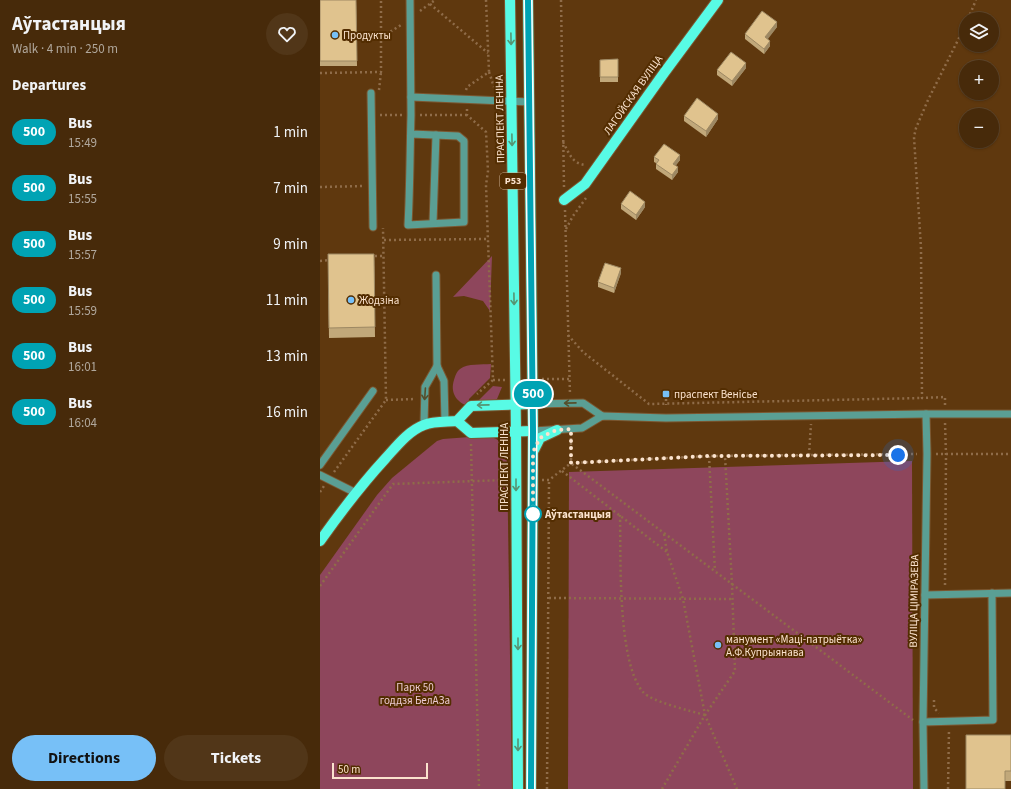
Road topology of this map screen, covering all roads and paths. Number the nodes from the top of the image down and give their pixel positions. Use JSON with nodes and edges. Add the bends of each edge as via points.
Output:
{"nodes":[{"id":1,"x":381,"y":0,"type":"edge"},
{"id":2,"x":410,"y":0,"type":"edge"},
{"id":3,"x":486,"y":0,"type":"edge"},
{"id":4,"x":510,"y":0,"type":"edge"},
{"id":5,"x":528,"y":0,"type":"edge"},
{"id":6,"x":561,"y":0,"type":"edge"},
{"id":7,"x":718,"y":0,"type":"edge"},
{"id":8,"x":976,"y":0,"type":"edge"},
{"id":9,"x":430,"y":4,"type":"dead end"},
{"id":10,"x":971,"y":12,"type":"edge"},
{"id":11,"x":959,"y":38,"type":"edge"},
{"id":12,"x":488,"y":53,"type":"junction"},
{"id":13,"x":488,"y":72,"type":"junction"},
{"id":14,"x":320,"y":74,"type":"edge"},
{"id":15,"x":494,"y":87,"type":"dead end"},
{"id":16,"x":370,"y":93,"type":"dead end"},
{"id":17,"x":411,"y":97,"type":"junction"},
{"id":18,"x":466,"y":99,"type":"junction"},
{"id":19,"x":512,"y":101,"type":"junction"},
{"id":20,"x":529,"y":102,"type":"junction"},
{"id":21,"x":468,"y":114,"type":"junction"},
{"id":22,"x":380,"y":115,"type":"dead end"},
{"id":23,"x":411,"y":115,"type":"junction"},
{"id":24,"x":410,"y":134,"type":"junction"},
{"id":25,"x":436,"y":135,"type":"junction"},
{"id":26,"x":562,"y":142,"type":"junction"},
{"id":27,"x":606,"y":154,"type":"junction"},
{"id":28,"x":372,"y":186,"type":"junction"},
{"id":29,"x":320,"y":187,"type":"edge"},
{"id":30,"x":564,"y":200,"type":"junction"},
{"id":31,"x":433,"y":223,"type":"junction"},
{"id":32,"x":373,"y":227,"type":"dead end"},
{"id":33,"x":489,"y":239,"type":"junction"},
{"id":34,"x":369,"y":256,"type":"edge"},
{"id":35,"x":384,"y":256,"type":"junction"},
{"id":36,"x":334,"y":260,"type":"edge"},
{"id":37,"x":320,"y":262,"type":"edge"},
{"id":38,"x":436,"y":275,"type":"dead end"},
{"id":39,"x":568,"y":334,"type":"junction"},
{"id":40,"x":437,"y":366,"type":"junction"},
{"id":41,"x":374,"y":391,"type":"dead end"},
{"id":42,"x":477,"y":394,"type":"dead end"},
{"id":43,"x":666,"y":394,"type":"dead end"},
{"id":44,"x":922,"y":398,"type":"junction"},
{"id":45,"x":570,"y":403,"type":"junction"},
{"id":46,"x":516,"y":404,"type":"junction"},
{"id":47,"x":533,"y":404,"type":"junction"},
{"id":48,"x":666,"y":404,"type":"junction"},
{"id":49,"x":926,"y":414,"type":"junction"},
{"id":50,"x":945,"y":414,"type":"junction"},
{"id":51,"x":1011,"y":414,"type":"edge"},
{"id":52,"x":602,"y":416,"type":"junction"},
{"id":53,"x":812,"y":416,"type":"junction"},
{"id":54,"x":666,"y":418,"type":"junction"},
{"id":55,"x":457,"y":421,"type":"junction"},
{"id":56,"x":445,"y":422,"type":"junction"},
{"id":57,"x":424,"y":424,"type":"junction"},
{"id":58,"x":571,"y":429,"type":"junction"},
{"id":59,"x":557,"y":430,"type":"junction"},
{"id":60,"x":533,"y":431,"type":"junction"},
{"id":61,"x":516,"y":432,"type":"junction"},
{"id":62,"x":471,"y":433,"type":"junction"},
{"id":63,"x":533,"y":452,"type":"junction"},
{"id":64,"x":927,"y":454,"type":"junction"},
{"id":65,"x":1011,"y":454,"type":"edge"},
{"id":66,"x":809,"y":455,"type":"junction"},
{"id":67,"x":946,"y":455,"type":"junction"},
{"id":68,"x":709,"y":456,"type":"junction"},
{"id":69,"x":724,"y":456,"type":"junction"},
{"id":70,"x":571,"y":463,"type":"junction"},
{"id":71,"x":320,"y":465,"type":"edge"},
{"id":72,"x":562,"y":471,"type":"junction"},
{"id":73,"x":320,"y":475,"type":"edge"},
{"id":74,"x":328,"y":479,"type":"junction"},
{"id":75,"x":472,"y":482,"type":"junction"},
{"id":76,"x":320,"y":491,"type":"edge"},
{"id":77,"x":356,"y":493,"type":"junction"},
{"id":78,"x":620,"y":516,"type":"junction"},
{"id":79,"x":664,"y":534,"type":"junction"},
{"id":80,"x":320,"y":541,"type":"edge"},
{"id":81,"x":667,"y":552,"type":"junction"},
{"id":82,"x":714,"y":571,"type":"junction"},
{"id":83,"x":732,"y":584,"type":"junction"},
{"id":84,"x":320,"y":586,"type":"edge"},
{"id":85,"x":992,"y":593,"type":"junction"},
{"id":86,"x":1011,"y":593,"type":"edge"},
{"id":87,"x":945,"y":594,"type":"junction"},
{"id":88,"x":925,"y":595,"type":"junction"},
{"id":89,"x":549,"y":598,"type":"junction"},
{"id":90,"x":623,"y":599,"type":"junction"},
{"id":91,"x":683,"y":599,"type":"junction"},
{"id":92,"x":732,"y":599,"type":"junction"},
{"id":93,"x":934,"y":700,"type":"dead end"},
{"id":94,"x":705,"y":715,"type":"junction"},
{"id":95,"x":948,"y":722,"type":"junction"},
{"id":96,"x":924,"y":725,"type":"junction"},
{"id":97,"x":942,"y":728,"type":"dead end"},
{"id":98,"x":479,"y":789,"type":"edge"},
{"id":99,"x":518,"y":789,"type":"edge"},
{"id":100,"x":531,"y":789,"type":"edge"},
{"id":101,"x":547,"y":789,"type":"edge"},
{"id":102,"x":662,"y":789,"type":"edge"},
{"id":103,"x":737,"y":789,"type":"edge"},
{"id":104,"x":924,"y":789,"type":"edge"},
{"id":105,"x":948,"y":789,"type":"edge"}],
"edges":[{"from":1,"to":14,"type":"path","via":[[381,72]]},
{"from":2,"to":17,"type":"street"},
{"from":3,"to":12,"type":"path"},
{"from":4,"to":19,"type":"main road","name":"ПРАСПЕКТ ЛЕНІНА","number":"Р53","one_way":true},
{"from":5,"to":20,"type":"main road","number":"Р53"},
{"from":6,"to":26,"type":"path"},
{"from":7,"to":27,"type":"main road","name":"ЛАГОЙСКАЯ ВУЛІЦА"},
{"from":8,"to":10,"type":"path"},
{"from":9,"to":12,"type":"path"},
{"from":11,"to":44,"type":"path","via":[[928,100],[914,137],[921,248]]},
{"from":12,"to":13,"type":"path"},
{"from":13,"to":15,"type":"path"},
{"from":13,"to":18,"type":"path","via":[[467,87]]},
{"from":16,"to":28,"type":"street"},
{"from":17,"to":18,"type":"street"},
{"from":17,"to":23,"type":"street"},
{"from":18,"to":19,"type":"street"},
{"from":18,"to":21,"type":"path"},
{"from":19,"to":20,"type":"street"},
{"from":19,"to":46,"type":"main road","name":"ПРАСПЕКТ ЛЕНІНА","number":"Р53","one_way":true},
{"from":20,"to":47,"type":"main road","number":"Р53"},
{"from":21,"to":23,"type":"path"},
{"from":21,"to":33,"type":"path","via":[[486,132]]},
{"from":22,"to":23,"type":"path"},
{"from":23,"to":24,"type":"street"},
{"from":24,"to":25,"type":"street"},
{"from":24,"to":31,"type":"street","via":[[408,225]]},
{"from":25,"to":31,"type":"street"},
{"from":25,"to":31,"type":"street","via":[[458,136],[464,141],[464,222]]},
{"from":26,"to":27,"type":"path","via":[[579,165],[591,164]]},
{"from":26,"to":30,"type":"path"},
{"from":27,"to":30,"type":"main road","name":"ЛАГОЙСКАЯ ВУЛІЦА","via":[[585,184]]},
{"from":28,"to":29,"type":"path"},
{"from":28,"to":32,"type":"street"},
{"from":30,"to":39,"type":"path"},
{"from":33,"to":35,"type":"path","via":[[384,240]]},
{"from":33,"to":42,"type":"path","via":[[493,380]]},
{"from":34,"to":35,"type":"path"},
{"from":35,"to":74,"type":"path","via":[[386,400]]},
{"from":36,"to":37,"type":"path"},
{"from":38,"to":40,"type":"street"},
{"from":39,"to":45,"type":"path"},
{"from":39,"to":48,"type":"path","via":[[584,352],[649,404]]},
{"from":40,"to":56,"type":"street","via":[[444,381]]},
{"from":40,"to":57,"type":"street","one_way":true,"via":[[425,388]]},
{"from":41,"to":71,"type":"street"},
{"from":43,"to":48,"type":"path"},
{"from":44,"to":48,"type":"path"},
{"from":44,"to":50,"type":"path","via":[[944,397]]},
{"from":45,"to":47,"type":"street","one_way":true},
{"from":45,"to":52,"type":"street","via":[[583,403]]},
{"from":46,"to":47,"type":"main road"},
{"from":46,"to":55,"type":"main road","one_way":true,"via":[[471,406]]},
{"from":46,"to":61,"type":"main road","name":"ПРАСПЕКТ ЛЕНІНА","number":"Р53"},
{"from":47,"to":60,"type":"main road","number":"Р53"},
{"from":48,"to":54,"type":"path"},
{"from":49,"to":50,"type":"street"},
{"from":49,"to":53,"type":"street"},
{"from":49,"to":64,"type":"street","name":"ВУЛІЦА ЦІМІРАЗЕВА"},
{"from":50,"to":51,"type":"street"},
{"from":50,"to":67,"type":"path"},
{"from":52,"to":54,"type":"street"},
{"from":52,"to":58,"type":"street","via":[[582,428]]},
{"from":53,"to":54,"type":"street"},
{"from":53,"to":66,"type":"path"},
{"from":55,"to":56,"type":"main road"},
{"from":55,"to":62,"type":"main road"},
{"from":56,"to":57,"type":"main road"},
{"from":57,"to":77,"type":"main road","via":[[399,443]]},
{"from":58,"to":59,"type":"street"},
{"from":58,"to":70,"type":"path"},
{"from":59,"to":60,"type":"street"},
{"from":59,"to":63,"type":"main road","via":[[540,438]]},
{"from":60,"to":61,"type":"main road"},
{"from":60,"to":63,"type":"main road","number":"Р53"},
{"from":61,"to":62,"type":"main road"},
{"from":61,"to":99,"type":"main road","name":"ПРАСПЕКТ ЛЕНІНА","number":"Р53","one_way":true},
{"from":62,"to":75,"type":"path"},
{"from":63,"to":100,"type":"main road","number":"Р53"},
{"from":64,"to":66,"type":"path"},
{"from":64,"to":67,"type":"path"},
{"from":64,"to":88,"type":"street","name":"ВУЛІЦА ЦІМІРАЗЕВА"},
{"from":65,"to":67,"type":"path"},
{"from":66,"to":69,"type":"path"},
{"from":67,"to":87,"type":"path"},
{"from":68,"to":69,"type":"path"},
{"from":68,"to":70,"type":"path"},
{"from":68,"to":82,"type":"path"},
{"from":69,"to":83,"type":"path"},
{"from":70,"to":72,"type":"path"},
{"from":70,"to":79,"type":"path"},
{"from":72,"to":78,"type":"path"},
{"from":72,"to":89,"type":"path","via":[[549,480]]},
{"from":73,"to":74,"type":"street"},
{"from":74,"to":76,"type":"path"},
{"from":74,"to":77,"type":"street"},
{"from":75,"to":84,"type":"path","via":[[393,484]]},
{"from":75,"to":98,"type":"path"},
{"from":77,"to":80,"type":"main road"},
{"from":78,"to":81,"type":"path"},
{"from":78,"to":90,"type":"path"},
{"from":79,"to":81,"type":"path"},
{"from":79,"to":82,"type":"path"},
{"from":81,"to":91,"type":"path"},
{"from":82,"to":83,"type":"path"},
{"from":83,"to":92,"type":"path"},
{"from":83,"to":96,"type":"path"},
{"from":85,"to":86,"type":"street"},
{"from":85,"to":87,"type":"street"},
{"from":85,"to":95,"type":"street","via":[[993,720]]},
{"from":87,"to":88,"type":"street"},
{"from":88,"to":96,"type":"street","name":"ВУЛІЦА ЦІМІРАЗЕВА"},
{"from":89,"to":90,"type":"path"},
{"from":89,"to":101,"type":"path"},
{"from":90,"to":91,"type":"path"},
{"from":90,"to":94,"type":"path","via":[[629,662],[644,693],[657,700]]},
{"from":91,"to":92,"type":"path"},
{"from":91,"to":94,"type":"path"},
{"from":92,"to":94,"type":"path","via":[[735,671]]},
{"from":93,"to":95,"type":"path","via":[[934,708]]},
{"from":94,"to":102,"type":"path"},
{"from":94,"to":103,"type":"path"},
{"from":95,"to":96,"type":"street"},
{"from":96,"to":104,"type":"street","name":"ВУЛІЦА ЦІМІРАЗЕВА"},
{"from":97,"to":105,"type":"path","via":[[949,728]]}]}
